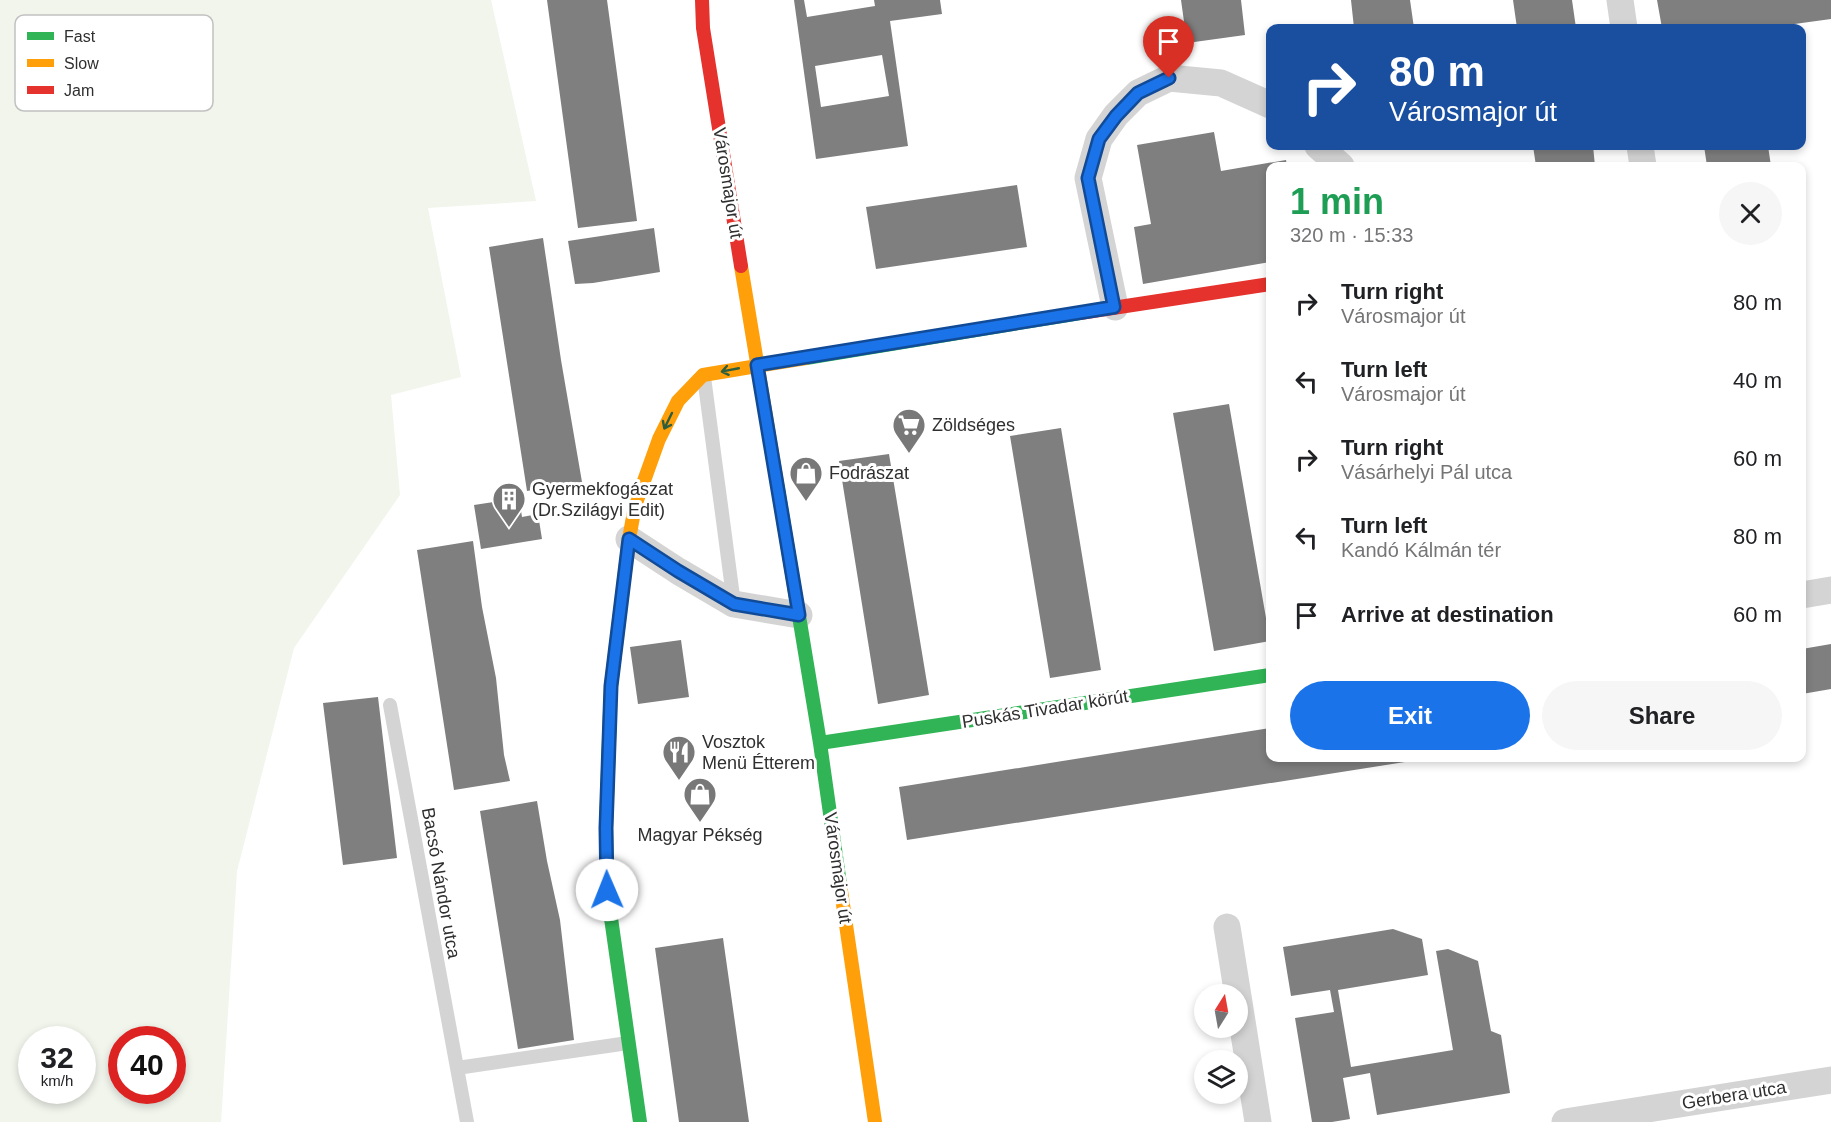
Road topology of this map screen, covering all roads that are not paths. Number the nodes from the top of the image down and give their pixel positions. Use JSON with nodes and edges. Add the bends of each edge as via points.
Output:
{"nodes":[{"id":1,"x":702,"y":0,"type":"edge"},
{"id":2,"x":1620,"y":0,"type":"edge"},
{"id":3,"x":1623,"y":24,"type":"edge"},
{"id":4,"x":1266,"y":103,"type":"edge"},
{"id":5,"x":1323,"y":150,"type":"edge"},
{"id":6,"x":1336,"y":162,"type":"edge"},
{"id":7,"x":1266,"y":285,"type":"edge"},
{"id":8,"x":1114,"y":307,"type":"junction"},
{"id":9,"x":757,"y":365,"type":"junction"},
{"id":10,"x":703,"y":375,"type":"junction"},
{"id":11,"x":629,"y":539,"type":"junction"},
{"id":12,"x":1831,"y":590,"type":"edge"},
{"id":13,"x":1806,"y":594,"type":"edge"},
{"id":14,"x":734,"y":604,"type":"junction"},
{"id":15,"x":799,"y":615,"type":"junction"},
{"id":16,"x":1266,"y":676,"type":"edge"},
{"id":17,"x":390,"y":705,"type":"dead end"},
{"id":18,"x":820,"y":742,"type":"junction"},
{"id":19,"x":1227,"y":927,"type":"dead end"},
{"id":20,"x":628,"y":1043,"type":"junction"},
{"id":21,"x":457,"y":1068,"type":"junction"},
{"id":22,"x":1831,"y":1080,"type":"edge"},
{"id":23,"x":1654,"y":1115,"type":"edge"},
{"id":24,"x":467,"y":1122,"type":"edge"},
{"id":25,"x":640,"y":1122,"type":"edge"},
{"id":26,"x":875,"y":1122,"type":"edge"},
{"id":27,"x":1258,"y":1122,"type":"edge"},
{"id":28,"x":1565,"y":1122,"type":"edge"}],
"edges":[{"from":1,"to":9,"type":"street","name":"Városmajor út","via":[[703,28]]},
{"from":2,"to":3,"type":"street"},
{"from":4,"to":8,"type":"street","via":[[1221,83],[1169,78],[1138,93],[1116,116],[1099,139],[1088,178]]},
{"from":5,"to":6,"type":"street"},
{"from":7,"to":8,"type":"street"},
{"from":8,"to":9,"type":"street"},
{"from":9,"to":10,"type":"street","one_way":true},
{"from":9,"to":15,"type":"street","name":"Városmajor út"},
{"from":10,"to":11,"type":"street","one_way":true,"via":[[678,401],[659,439],[635,506]]},
{"from":10,"to":14,"type":"lane"},
{"from":11,"to":14,"type":"street"},
{"from":11,"to":20,"type":"street","via":[[611,686],[606,828],[607,890]]},
{"from":12,"to":13,"type":"street"},
{"from":14,"to":15,"type":"street"},
{"from":15,"to":18,"type":"street","name":"Városmajor út"},
{"from":16,"to":18,"type":"street","name":"Puskás Tivadar körút"},
{"from":17,"to":21,"type":"lane","name":"Bacsó Nándor utca"},
{"from":18,"to":26,"type":"street","name":"Városmajor út"},
{"from":19,"to":27,"type":"street"},
{"from":20,"to":21,"type":"lane"},
{"from":20,"to":25,"type":"street"},
{"from":21,"to":24,"type":"lane","name":"Bacsó Nándor utca"},
{"from":22,"to":23,"type":"street","name":"Gerbera utca"},
{"from":23,"to":28,"type":"street","name":"Gerbera utca"}]}
